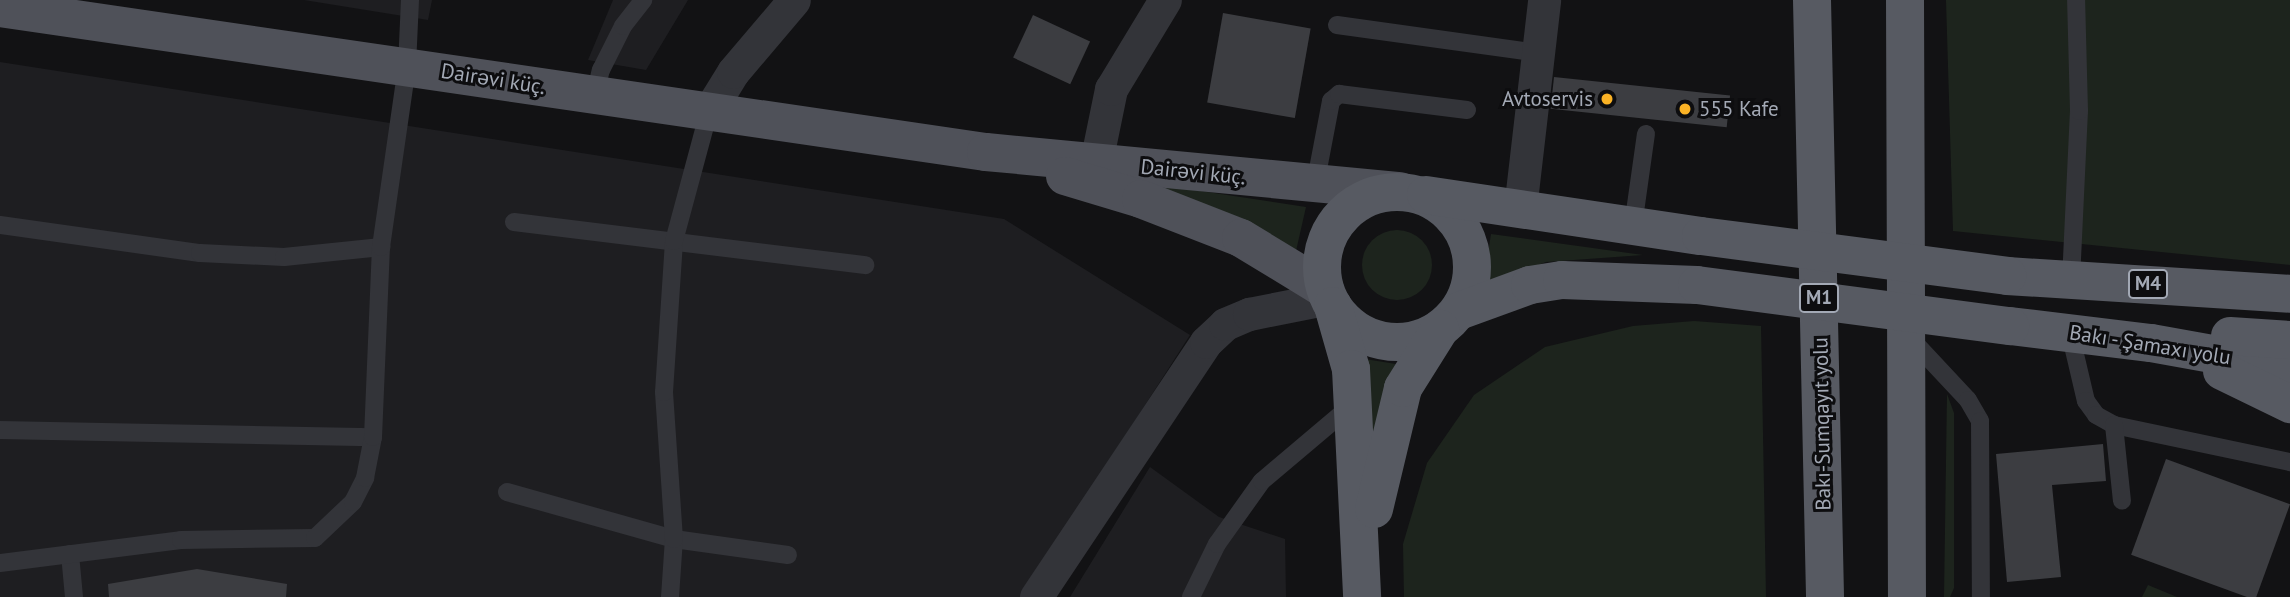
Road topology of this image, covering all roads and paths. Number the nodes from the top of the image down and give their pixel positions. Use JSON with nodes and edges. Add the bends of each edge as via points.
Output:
{"nodes":[{"id":1,"x":410,"y":0,"type":"edge"},
{"id":2,"x":643,"y":0,"type":"edge"},
{"id":3,"x":794,"y":0,"type":"edge"},
{"id":4,"x":1165,"y":0,"type":"edge"},
{"id":5,"x":1544,"y":0,"type":"edge"},
{"id":6,"x":1812,"y":0,"type":"edge"},
{"id":7,"x":1905,"y":0,"type":"edge"},
{"id":8,"x":2077,"y":0,"type":"edge"},
{"id":9,"x":0,"y":8,"type":"edge"},
{"id":10,"x":1337,"y":25,"type":"dead end"},
{"id":11,"x":1539,"y":53,"type":"junction"},
{"id":12,"x":407,"y":66,"type":"junction"},
{"id":13,"x":595,"y":95,"type":"junction"},
{"id":14,"x":1467,"y":110,"type":"dead end"},
{"id":15,"x":709,"y":111,"type":"junction"},
{"id":16,"x":1646,"y":134,"type":"dead end"},
{"id":17,"x":986,"y":152,"type":"junction"},
{"id":18,"x":1096,"y":162,"type":"junction"},
{"id":19,"x":1315,"y":185,"type":"junction"},
{"id":20,"x":1407,"y":192,"type":"junction"},
{"id":21,"x":1520,"y":209,"type":"junction"},
{"id":22,"x":514,"y":222,"type":"dead end"},
{"id":23,"x":0,"y":225,"type":"edge"},
{"id":24,"x":1633,"y":226,"type":"junction"},
{"id":25,"x":674,"y":241,"type":"junction"},
{"id":26,"x":381,"y":247,"type":"junction"},
{"id":27,"x":865,"y":264,"type":"dead end"},
{"id":28,"x":2071,"y":280,"type":"junction"},
{"id":29,"x":2290,"y":294,"type":"edge"},
{"id":30,"x":1329,"y":298,"type":"junction"},
{"id":31,"x":1450,"y":320,"type":"junction"},
{"id":32,"x":1905,"y":333,"type":"junction"},
{"id":33,"x":2070,"y":333,"type":"junction"},
{"id":34,"x":2290,"y":340,"type":"edge"},
{"id":35,"x":2151,"y":343,"type":"junction"},
{"id":36,"x":2290,"y":368,"type":"edge"},
{"id":37,"x":1355,"y":403,"type":"junction"},
{"id":38,"x":2290,"y":404,"type":"edge"},
{"id":39,"x":2114,"y":425,"type":"junction"},
{"id":40,"x":0,"y":430,"type":"edge"},
{"id":41,"x":373,"y":437,"type":"junction"},
{"id":42,"x":2290,"y":462,"type":"edge"},
{"id":43,"x":507,"y":492,"type":"dead end"},
{"id":44,"x":2122,"y":501,"type":"dead end"},
{"id":45,"x":674,"y":539,"type":"junction"},
{"id":46,"x":70,"y":554,"type":"junction"},
{"id":47,"x":788,"y":555,"type":"dead end"},
{"id":48,"x":0,"y":563,"type":"edge"},
{"id":49,"x":1362,"y":587,"type":"edge"},
{"id":50,"x":74,"y":597,"type":"edge"},
{"id":51,"x":670,"y":597,"type":"edge"},
{"id":52,"x":1036,"y":597,"type":"edge"},
{"id":53,"x":1191,"y":597,"type":"edge"},
{"id":54,"x":1825,"y":597,"type":"edge"},
{"id":55,"x":1907,"y":597,"type":"edge"},
{"id":56,"x":1981,"y":597,"type":"edge"}],
"edges":[{"from":1,"to":12,"type":"lane"},
{"from":2,"to":13,"type":"lane","via":[[601,70]]},
{"from":3,"to":15,"type":"street","via":[[725,82]]},
{"from":4,"to":18,"type":"street","via":[[1111,89]]},
{"from":5,"to":11,"type":"street"},
{"from":6,"to":54,"type":"highway","name":"Bakı-Sumqayıt yolu","number":"M1"},
{"from":7,"to":32,"type":"highway"},
{"from":8,"to":28,"type":"lane","via":[[2079,111]]},
{"from":9,"to":12,"type":"main road","name":"Dairəvi küç."},
{"from":10,"to":11,"type":"lane"},
{"from":11,"to":21,"type":"street"},
{"from":12,"to":13,"type":"main road","name":"Dairəvi küç."},
{"from":12,"to":26,"type":"lane"},
{"from":13,"to":15,"type":"main road","name":"Dairəvi küç."},
{"from":14,"to":19,"type":"lane","via":[[1339,94],[1331,101]]},
{"from":15,"to":17,"type":"main road","name":"Dairəvi küç."},
{"from":15,"to":25,"type":"lane"},
{"from":16,"to":24,"type":"lane"},
{"from":17,"to":18,"type":"main road","name":"Dairəvi küç."},
{"from":17,"to":30,"type":"main road","name":"Dairəvi küç.","via":[[1241,238]]},
{"from":18,"to":19,"type":"main road","name":"Dairəvi küç."},
{"from":19,"to":20,"type":"main road","name":"Dairəvi küç."},
{"from":20,"to":21,"type":"highway"},
{"from":20,"to":30,"type":"highway","via":[[1380,193],[1344,213],[1324,248]]},
{"from":20,"to":31,"type":"highway","via":[[1436,202],[1455,218],[1468,240],[1473,264],[1470,288]]},
{"from":21,"to":24,"type":"highway"},
{"from":22,"to":25,"type":"lane"},
{"from":23,"to":26,"type":"lane","via":[[200,253],[284,257]]},
{"from":24,"to":28,"type":"highway","number":"M4","bridge":true,"via":[[2007,276]]},
{"from":25,"to":27,"type":"lane"},
{"from":25,"to":45,"type":"lane","via":[[664,392]]},
{"from":26,"to":41,"type":"lane"},
{"from":28,"to":29,"type":"highway","number":"M4"},
{"from":30,"to":31,"type":"highway","via":[[1349,325],[1370,338],[1418,340]]},
{"from":30,"to":37,"type":"highway","via":[[1349,359]]},
{"from":30,"to":52,"type":"street","via":[[1249,314],[1225,324],[1206,342]]},
{"from":31,"to":33,"type":"highway","name":"Bakı - Şamaxı yolu","bridge":true,"via":[[1530,285],[1562,280],[1697,285]]},
{"from":31,"to":49,"type":"highway","via":[[1416,363],[1392,423]]},
{"from":32,"to":55,"type":"highway"},
{"from":32,"to":56,"type":"lane","via":[[1968,400],[1980,421]]},
{"from":33,"to":35,"type":"highway","name":"Bakı - Şamaxı yolu"},
{"from":33,"to":39,"type":"lane","via":[[2086,401],[2096,415]]},
{"from":34,"to":35,"type":"highway","via":[[2199,336]]},
{"from":35,"to":36,"type":"highway","name":"Bakı - Şamaxı yolu"},
{"from":35,"to":38,"type":"highway","via":[[2254,383]]},
{"from":37,"to":49,"type":"highway"},
{"from":37,"to":53,"type":"lane","via":[[1262,481],[1217,544]]},
{"from":39,"to":42,"type":"lane"},
{"from":39,"to":44,"type":"lane"},
{"from":40,"to":41,"type":"lane"},
{"from":41,"to":46,"type":"lane","via":[[365,478],[353,502],[315,538],[181,540]]},
{"from":43,"to":45,"type":"lane"},
{"from":45,"to":47,"type":"lane"},
{"from":45,"to":51,"type":"lane"},
{"from":46,"to":48,"type":"lane"},
{"from":46,"to":50,"type":"lane"}]}
